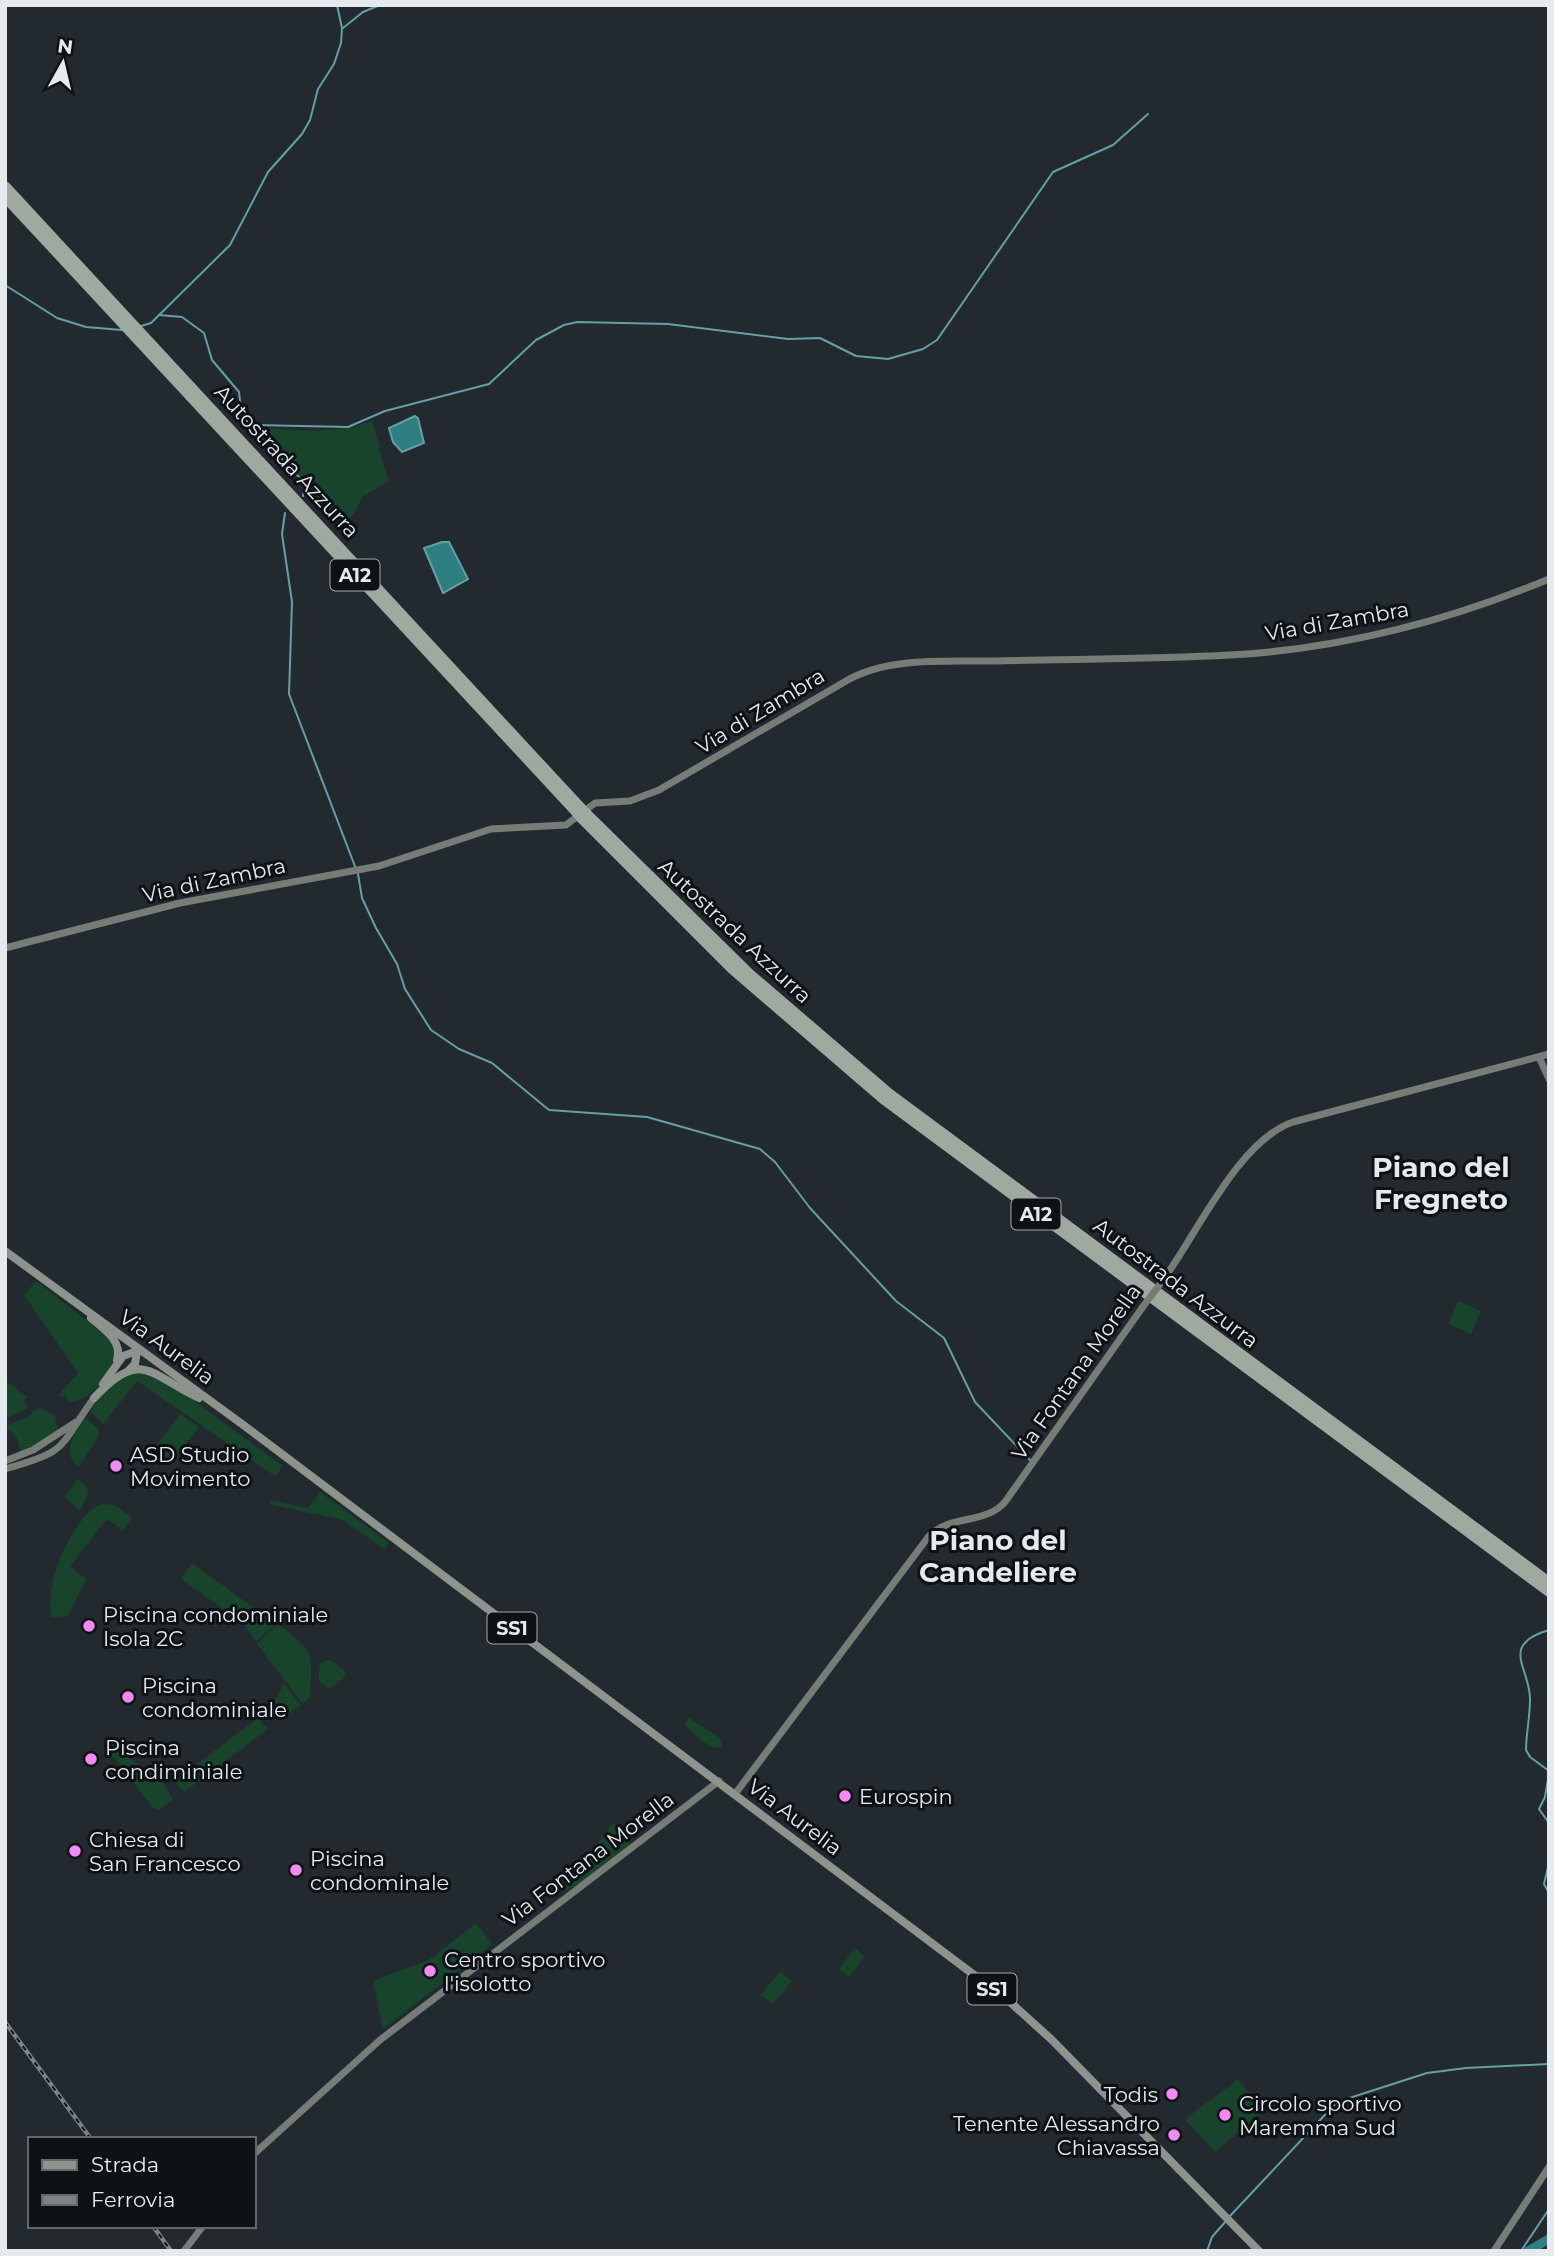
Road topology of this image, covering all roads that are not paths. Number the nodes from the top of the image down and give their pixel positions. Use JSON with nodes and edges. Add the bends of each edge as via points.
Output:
{"nodes":[{"id":1,"x":5,"y":186,"type":"edge"},
{"id":2,"x":5,"y":197,"type":"edge"},
{"id":3,"x":127,"y":323,"type":"junction"},
{"id":4,"x":1549,"y":579,"type":"edge"},
{"id":5,"x":5,"y":948,"type":"edge"},
{"id":6,"x":1549,"y":1054,"type":"edge"},
{"id":7,"x":1539,"y":1056,"type":"junction"},
{"id":8,"x":1549,"y":1079,"type":"edge"},
{"id":9,"x":5,"y":1252,"type":"edge"},
{"id":10,"x":70,"y":1296,"type":"junction"},
{"id":11,"x":86,"y":1314,"type":"junction"},
{"id":12,"x":137,"y":1351,"type":"junction"},
{"id":13,"x":115,"y":1364,"type":"junction"},
{"id":14,"x":128,"y":1371,"type":"junction"},
{"id":15,"x":94,"y":1398,"type":"junction"},
{"id":16,"x":200,"y":1398,"type":"junction"},
{"id":17,"x":223,"y":1410,"type":"junction"},
{"id":18,"x":81,"y":1417,"type":"junction"},
{"id":19,"x":5,"y":1461,"type":"edge"},
{"id":20,"x":5,"y":1469,"type":"edge"},
{"id":21,"x":306,"y":1474,"type":"junction"},
{"id":22,"x":1525,"y":1570,"type":"junction"},
{"id":23,"x":1549,"y":1580,"type":"edge"},
{"id":24,"x":1549,"y":1593,"type":"edge"},
{"id":25,"x":719,"y":1781,"type":"junction"},
{"id":26,"x":735,"y":1794,"type":"junction"},
{"id":27,"x":256,"y":2152,"type":"edge"},
{"id":28,"x":1549,"y":2167,"type":"edge"},
{"id":29,"x":202,"y":2228,"type":"edge"},
{"id":30,"x":184,"y":2251,"type":"edge"},
{"id":31,"x":1257,"y":2251,"type":"edge"},
{"id":32,"x":1494,"y":2251,"type":"edge"}],
"edges":[{"from":1,"to":3,"type":"highway","name":"Autostrada Azzurra","number":"A12"},
{"from":2,"to":3,"type":"highway","name":"Autostrada Azzurra","number":"A12"},
{"from":3,"to":22,"type":"highway","name":"Autostrada Azzurra","number":"A12","via":[[581,813],[730,956],[890,1094]]},
{"from":4,"to":5,"type":"street","name":"Via di Zambra","via":[[1436,620],[1289,650],[938,663],[869,670],[643,797],[595,803],[566,825],[495,828],[357,871],[180,903]]},
{"from":6,"to":7,"type":"street","name":"Via Fontana Morella"},
{"from":7,"to":8,"type":"street"},
{"from":7,"to":26,"type":"street","name":"Via Fontana Morella","bridge":true,"via":[[1293,1122],[1261,1142],[1218,1193],[1163,1280],[1005,1502],[991,1514],[949,1522],[930,1534]]},
{"from":9,"to":10,"type":"main road","name":"Via Aurelia","number":"SS1"},
{"from":9,"to":11,"type":"main road","name":"Via Aurelia"},
{"from":10,"to":12,"type":"main road"},
{"from":10,"to":17,"type":"main road","name":"Via Aurelia","number":"SS1"},
{"from":11,"to":12,"type":"main road","name":"Via Aurelia"},
{"from":11,"to":13,"type":"main road","via":[[116,1341],[119,1354]]},
{"from":12,"to":13,"type":"main road"},
{"from":12,"to":14,"type":"main road","via":[[136,1363]]},
{"from":12,"to":16,"type":"main road","name":"Via Aurelia"},
{"from":12,"to":17,"type":"main road"},
{"from":13,"to":15,"type":"main road"},
{"from":14,"to":15,"type":"main road","via":[[115,1376]]},
{"from":14,"to":16,"type":"main road","via":[[159,1374]]},
{"from":15,"to":18,"type":"street"},
{"from":16,"to":21,"type":"main road","name":"Via Aurelia"},
{"from":17,"to":21,"type":"main road","name":"Via Aurelia","number":"SS1"},
{"from":18,"to":19,"type":"street","via":[[33,1450]]},
{"from":18,"to":20,"type":"street","via":[[68,1441],[55,1452]]},
{"from":21,"to":25,"type":"main road","name":"Via Aurelia","number":"SS1"},
{"from":22,"to":23,"type":"highway"},
{"from":22,"to":24,"type":"highway"},
{"from":25,"to":26,"type":"main road","name":"Via Aurelia","number":"SS1"},
{"from":25,"to":27,"type":"street","name":"Via Fontana Morella","via":[[380,2040]]},
{"from":26,"to":31,"type":"main road","name":"Via Aurelia","number":"SS1","via":[[1022,2012]]},
{"from":28,"to":32,"type":"street"},
{"from":29,"to":30,"type":"street"}]}
